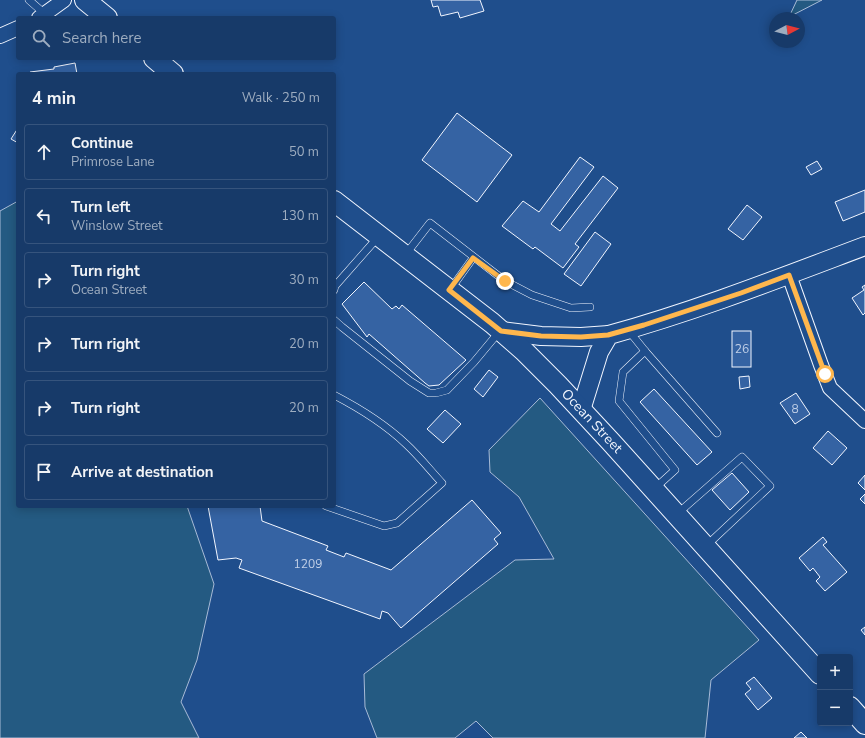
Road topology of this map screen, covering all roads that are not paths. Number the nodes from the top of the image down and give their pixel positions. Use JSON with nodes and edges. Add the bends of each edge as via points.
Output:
{"nodes":[{"id":1,"x":29,"y":0,"type":"edge"},
{"id":2,"x":64,"y":0,"type":"edge"},
{"id":3,"x":85,"y":0,"type":"edge"},
{"id":4,"x":42,"y":16,"type":"edge"},
{"id":5,"x":105,"y":16,"type":"edge"},
{"id":6,"x":16,"y":29,"type":"edge"},
{"id":7,"x":0,"y":36,"type":"edge"},
{"id":8,"x":156,"y":60,"type":"edge"},
{"id":9,"x":172,"y":72,"type":"edge"},
{"id":10,"x":336,"y":203,"type":"edge"},
{"id":11,"x":379,"y":236,"type":"junction"},
{"id":12,"x":865,"y":246,"type":"edge"},
{"id":13,"x":404,"y":256,"type":"junction"},
{"id":14,"x":473,"y":258,"type":"junction"},
{"id":15,"x":789,"y":275,"type":"junction"},
{"id":16,"x":336,"y":285,"type":"edge"},
{"id":17,"x":449,"y":290,"type":"junction"},
{"id":18,"x":590,"y":307,"type":"dead end"},
{"id":19,"x":336,"y":322,"type":"edge"},
{"id":20,"x":628,"y":329,"type":"junction"},
{"id":21,"x":501,"y":331,"type":"junction"},
{"id":22,"x":608,"y":335,"type":"junction"},
{"id":23,"x":645,"y":351,"type":"junction"},
{"id":24,"x":336,"y":396,"type":"edge"},
{"id":25,"x":581,"y":410,"type":"junction"},
{"id":26,"x":865,"y":421,"type":"edge"},
{"id":27,"x":716,"y":433,"type":"dead end"},
{"id":28,"x":654,"y":489,"type":"junction"},
{"id":29,"x":332,"y":508,"type":"edge"},
{"id":30,"x":677,"y":515,"type":"junction"},
{"id":31,"x":706,"y":546,"type":"junction"},
{"id":32,"x":817,"y":671,"type":"edge"},
{"id":33,"x":853,"y":710,"type":"edge"},
{"id":34,"x":865,"y":724,"type":"edge"}],
"edges":[{"from":1,"to":4,"type":"lane"},
{"from":2,"to":4,"type":"street"},
{"from":3,"to":5,"type":"main road"},
{"from":6,"to":7,"type":"street"},
{"from":8,"to":9,"type":"main road"},
{"from":10,"to":11,"type":"main road","name":"Ocean Street"},
{"from":11,"to":13,"type":"main road","name":"Ocean Street"},
{"from":11,"to":16,"type":"lane"},
{"from":12,"to":15,"type":"street"},
{"from":13,"to":14,"type":"lane","via":[[430,223]]},
{"from":13,"to":17,"type":"main road","name":"Ocean Street"},
{"from":14,"to":17,"type":"lane"},
{"from":14,"to":18,"type":"lane","via":[[505,281],[532,295],[571,308]]},
{"from":15,"to":20,"type":"street"},
{"from":15,"to":26,"type":"street","via":[[830,388]]},
{"from":17,"to":21,"type":"main road","name":"Ocean Street"},
{"from":19,"to":21,"type":"lane","via":[[410,381],[429,393],[447,390]]},
{"from":20,"to":22,"type":"street"},
{"from":20,"to":23,"type":"lane"},
{"from":21,"to":22,"type":"street","via":[[541,336]]},
{"from":21,"to":25,"type":"main road","name":"Ocean Street"},
{"from":22,"to":25,"type":"street","via":[[599,352]]},
{"from":23,"to":27,"type":"lane"},
{"from":23,"to":28,"type":"lane","via":[[623,372],[619,401],[675,470]]},
{"from":24,"to":29,"type":"lane","via":[[383,425],[406,444],[442,483],[397,523],[384,526]]},
{"from":25,"to":28,"type":"main road","name":"Ocean Street"},
{"from":28,"to":30,"type":"main road","name":"Ocean Street"},
{"from":30,"to":31,"type":"main road","name":"Ocean Street"},
{"from":30,"to":31,"type":"lane","via":[[742,457],[770,486]]},
{"from":31,"to":32,"type":"main road","name":"Ocean Street"},
{"from":33,"to":34,"type":"main road"}]}
